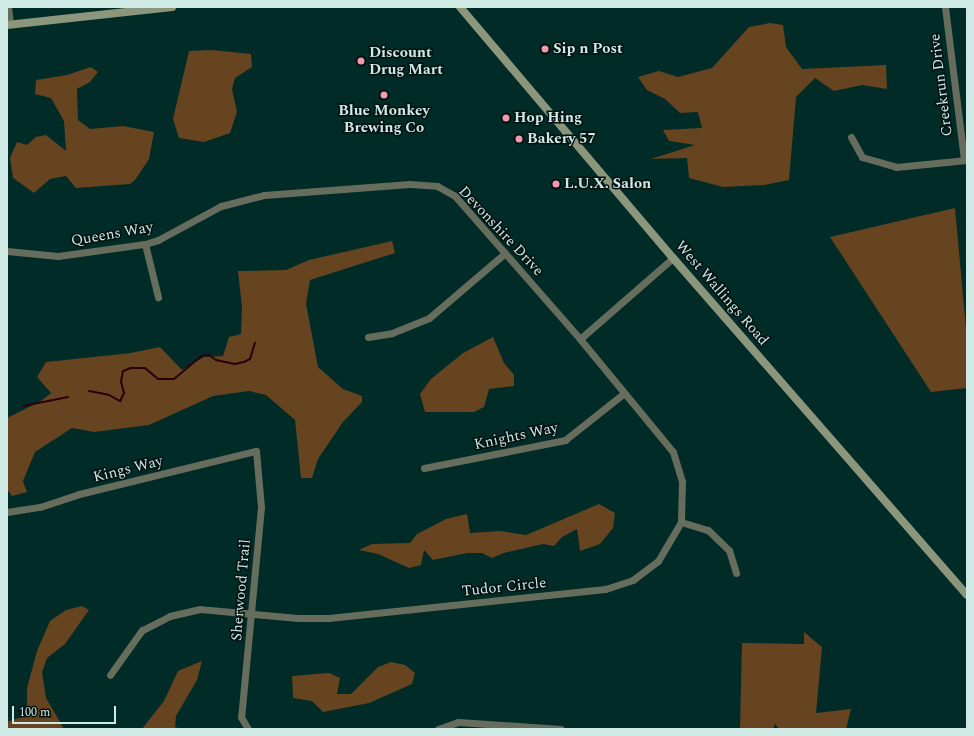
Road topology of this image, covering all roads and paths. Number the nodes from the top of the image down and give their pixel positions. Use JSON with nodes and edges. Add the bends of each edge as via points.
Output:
{"nodes":[{"id":1,"x":8,"y":7,"type":"edge"},
{"id":2,"x":172,"y":7,"type":"edge"},
{"id":3,"x":460,"y":7,"type":"edge"},
{"id":4,"x":945,"y":7,"type":"edge"},
{"id":5,"x":9,"y":25,"type":"edge"},
{"id":6,"x":851,"y":137,"type":"dead end"},
{"id":7,"x":965,"y":160,"type":"edge"},
{"id":8,"x":237,"y":202,"type":"joint"},
{"id":9,"x":145,"y":244,"type":"junction"},
{"id":10,"x":7,"y":251,"type":"edge"},
{"id":11,"x":506,"y":253,"type":"junction"},
{"id":12,"x":673,"y":258,"type":"junction"},
{"id":13,"x":158,"y":298,"type":"dead end"},
{"id":14,"x":368,"y":337,"type":"dead end"},
{"id":15,"x":580,"y":339,"type":"junction"},
{"id":16,"x":623,"y":394,"type":"junction"},
{"id":17,"x":256,"y":451,"type":"joint"},
{"id":18,"x":424,"y":468,"type":"dead end"},
{"id":19,"x":7,"y":512,"type":"edge"},
{"id":20,"x":681,"y":522,"type":"junction"},
{"id":21,"x":736,"y":573,"type":"dead end"},
{"id":22,"x":967,"y":595,"type":"edge"},
{"id":23,"x":252,"y":614,"type":"junction"},
{"id":24,"x":110,"y":675,"type":"dead end"},
{"id":25,"x":518,"y":727,"type":"edge"},
{"id":26,"x":248,"y":729,"type":"edge"},
{"id":27,"x":438,"y":729,"type":"edge"},
{"id":28,"x":561,"y":729,"type":"edge"}],
"edges":[{"from":1,"to":5,"type":"street"},
{"from":2,"to":5,"type":"street"},
{"from":3,"to":12,"type":"street","name":"West Wallings Road"},
{"from":4,"to":7,"type":"street","name":"Creekrun Drive"},
{"from":6,"to":7,"type":"street","via":[[862,157],[896,167]]},
{"from":8,"to":9,"type":"street","name":"Queens Way","via":[[221,206],[158,240]]},
{"from":8,"to":11,"type":"street","name":"Devonshire Drive","via":[[264,195],[300,191],[410,184],[438,186],[455,196]]},
{"from":9,"to":10,"type":"street","name":"Queens Way","via":[[58,256]]},
{"from":9,"to":13,"type":"street"},
{"from":11,"to":14,"type":"street","via":[[429,318],[392,333]]},
{"from":11,"to":15,"type":"street","name":"Devonshire Drive"},
{"from":12,"to":15,"type":"street"},
{"from":12,"to":22,"type":"street","name":"West Wallings Road"},
{"from":15,"to":16,"type":"street","name":"Tudor Circle"},
{"from":16,"to":18,"type":"street","name":"Knights Way","via":[[565,440]]},
{"from":16,"to":20,"type":"street","name":"Tudor Circle","via":[[672,452],[682,481]]},
{"from":17,"to":19,"type":"street","name":"Kings Way","via":[[79,494],[40,507]]},
{"from":17,"to":23,"type":"street","name":"Sherwood Trail","via":[[261,507]]},
{"from":20,"to":21,"type":"street","via":[[708,530],[729,550]]},
{"from":20,"to":23,"type":"street","name":"Tudor Circle","via":[[658,561],[633,580],[605,589],[329,618]]},
{"from":23,"to":24,"type":"street","name":"Tudor Circle","via":[[200,609],[170,616],[142,630]]},
{"from":23,"to":26,"type":"street","name":"Sherwood Trail","via":[[241,717]]},
{"from":25,"to":27,"type":"street","via":[[458,722]]},
{"from":25,"to":28,"type":"street"}]}
